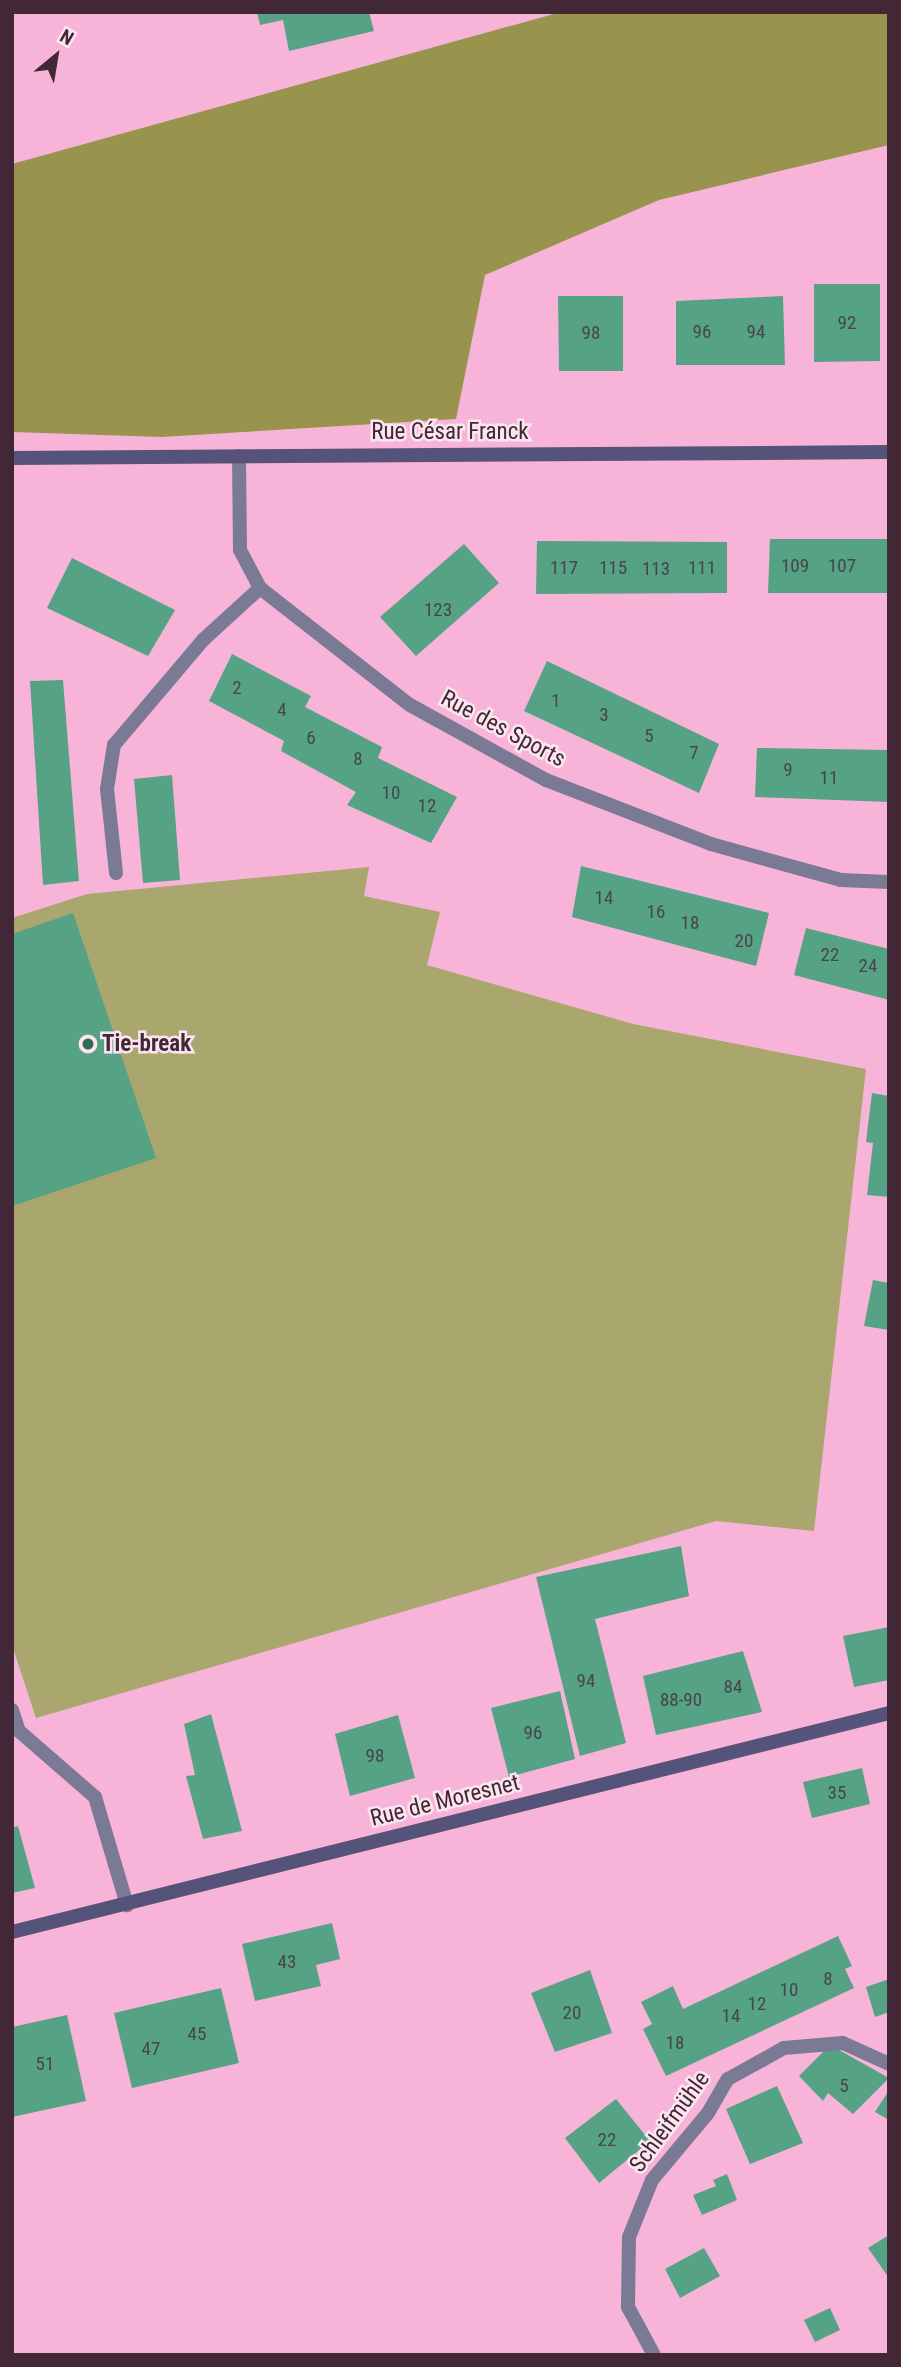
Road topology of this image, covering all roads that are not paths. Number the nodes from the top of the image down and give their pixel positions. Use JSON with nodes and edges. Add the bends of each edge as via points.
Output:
{"nodes":[{"id":1,"x":889,"y":452,"type":"edge"},
{"id":2,"x":239,"y":456,"type":"junction"},
{"id":3,"x":12,"y":458,"type":"edge"},
{"id":4,"x":260,"y":588,"type":"junction"},
{"id":5,"x":116,"y":873,"type":"dead end"},
{"id":6,"x":889,"y":883,"type":"edge"},
{"id":7,"x":12,"y":1710,"type":"edge"},
{"id":8,"x":889,"y":1713,"type":"edge"},
{"id":9,"x":127,"y":1905,"type":"junction"},
{"id":10,"x":12,"y":1932,"type":"edge"},
{"id":11,"x":889,"y":2064,"type":"edge"},
{"id":12,"x":654,"y":2355,"type":"edge"}],
"edges":[{"from":1,"to":2,"type":"street","name":"Rue César Franck"},
{"from":2,"to":3,"type":"street","name":"Rue César Franck"},
{"from":2,"to":4,"type":"street","name":"Rue des Sports","via":[[240,550]]},
{"from":4,"to":5,"type":"street","via":[[203,640],[114,745],[107,789]]},
{"from":4,"to":6,"type":"street","name":"Rue des Sports","via":[[410,705],[546,780],[711,844],[841,880]]},
{"from":7,"to":9,"type":"street","via":[[19,1731],[95,1797]]},
{"from":8,"to":9,"type":"street","name":"Rue de Moresnet"},
{"from":9,"to":10,"type":"street","name":"Rue de Moresnet"},
{"from":11,"to":12,"type":"street","name":"Schleifmühle","via":[[844,2043],[784,2048],[729,2079],[708,2113],[652,2180],[629,2237],[628,2307]]}]}
